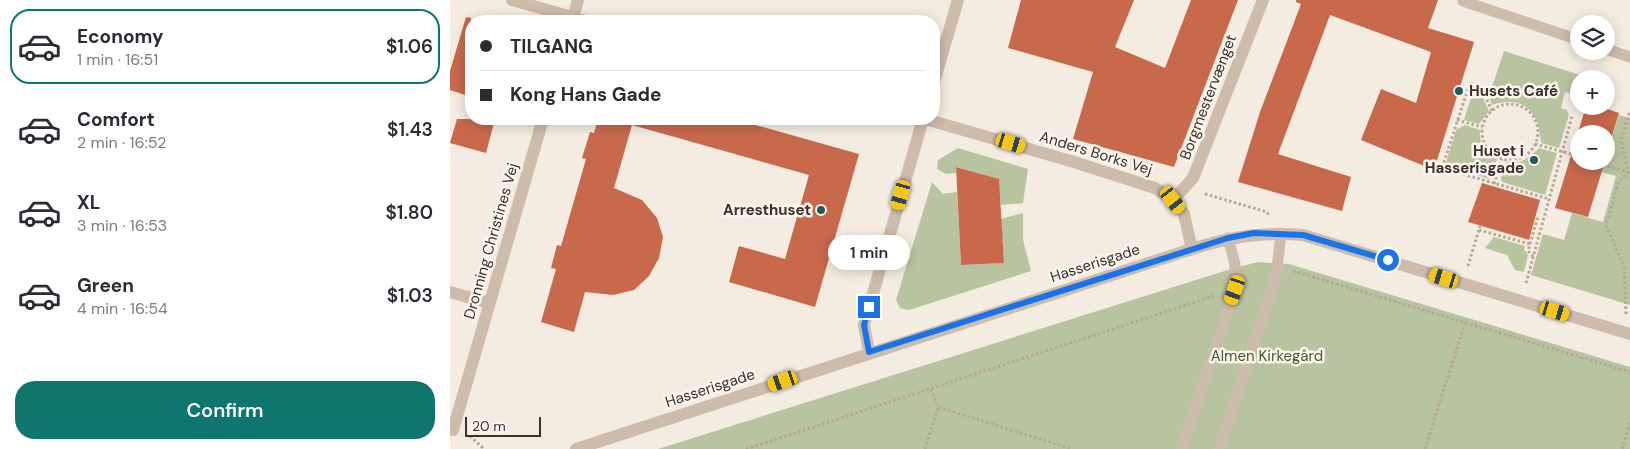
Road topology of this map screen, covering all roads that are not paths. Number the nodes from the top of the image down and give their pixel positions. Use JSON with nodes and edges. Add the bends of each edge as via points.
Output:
{"nodes":[{"id":1,"x":512,"y":0,"type":"edge"},
{"id":2,"x":578,"y":0,"type":"edge"},
{"id":3,"x":958,"y":0,"type":"edge"},
{"id":4,"x":1263,"y":0,"type":"edge"},
{"id":5,"x":1463,"y":1,"type":"edge"},
{"id":6,"x":560,"y":15,"type":"edge"},
{"id":7,"x":574,"y":15,"type":"edge"},
{"id":8,"x":1570,"y":37,"type":"edge"},
{"id":9,"x":1615,"y":52,"type":"edge"},
{"id":10,"x":1630,"y":57,"type":"edge"},
{"id":11,"x":940,"y":62,"type":"edge"},
{"id":12,"x":940,"y":124,"type":"edge"},
{"id":13,"x":541,"y":125,"type":"edge"},
{"id":14,"x":922,"y":125,"type":"edge"},
{"id":15,"x":1173,"y":200,"type":"junction"},
{"id":16,"x":1280,"y":233,"type":"junction"},
{"id":17,"x":1228,"y":238,"type":"junction"},
{"id":18,"x":1192,"y":249,"type":"junction"},
{"id":19,"x":450,"y":292,"type":"edge"},
{"id":20,"x":489,"y":303,"type":"junction"},
{"id":21,"x":1627,"y":333,"type":"edge"},
{"id":22,"x":869,"y":352,"type":"junction"},
{"id":23,"x":453,"y":430,"type":"dead end"},
{"id":24,"x":576,"y":449,"type":"edge"},
{"id":25,"x":1181,"y":449,"type":"edge"},
{"id":26,"x":1219,"y":449,"type":"edge"}],
"edges":[{"from":1,"to":6,"type":"street"},
{"from":2,"to":7,"type":"street"},
{"from":3,"to":11,"type":"street"},
{"from":4,"to":15,"type":"street","name":"Borgmestervænget","via":[[1193,178]]},
{"from":5,"to":8,"type":"lane"},
{"from":9,"to":10,"type":"lane"},
{"from":12,"to":15,"type":"street","name":"Anders Borks Vej","via":[[1155,188]]},
{"from":13,"to":20,"type":"street","name":"Dronning Christines Vej"},
{"from":14,"to":22,"type":"street","via":[[864,325]]},
{"from":15,"to":18,"type":"street","name":"Anders Borks Vej","via":[[1184,214]]},
{"from":16,"to":17,"type":"street","name":"Hasserisgade"},
{"from":16,"to":21,"type":"street","name":"Hasserisgade","via":[[1303,235]]},
{"from":16,"to":26,"type":"lane","via":[[1277,271]]},
{"from":17,"to":18,"type":"street","name":"Hasserisgade"},
{"from":17,"to":25,"type":"lane","via":[[1235,264],[1235,290]]},
{"from":18,"to":22,"type":"street","name":"Hasserisgade"},
{"from":19,"to":20,"type":"street"},
{"from":20,"to":23,"type":"street","name":"Dronning Christines Vej"},
{"from":22,"to":24,"type":"street","name":"Hasserisgade"}]}
